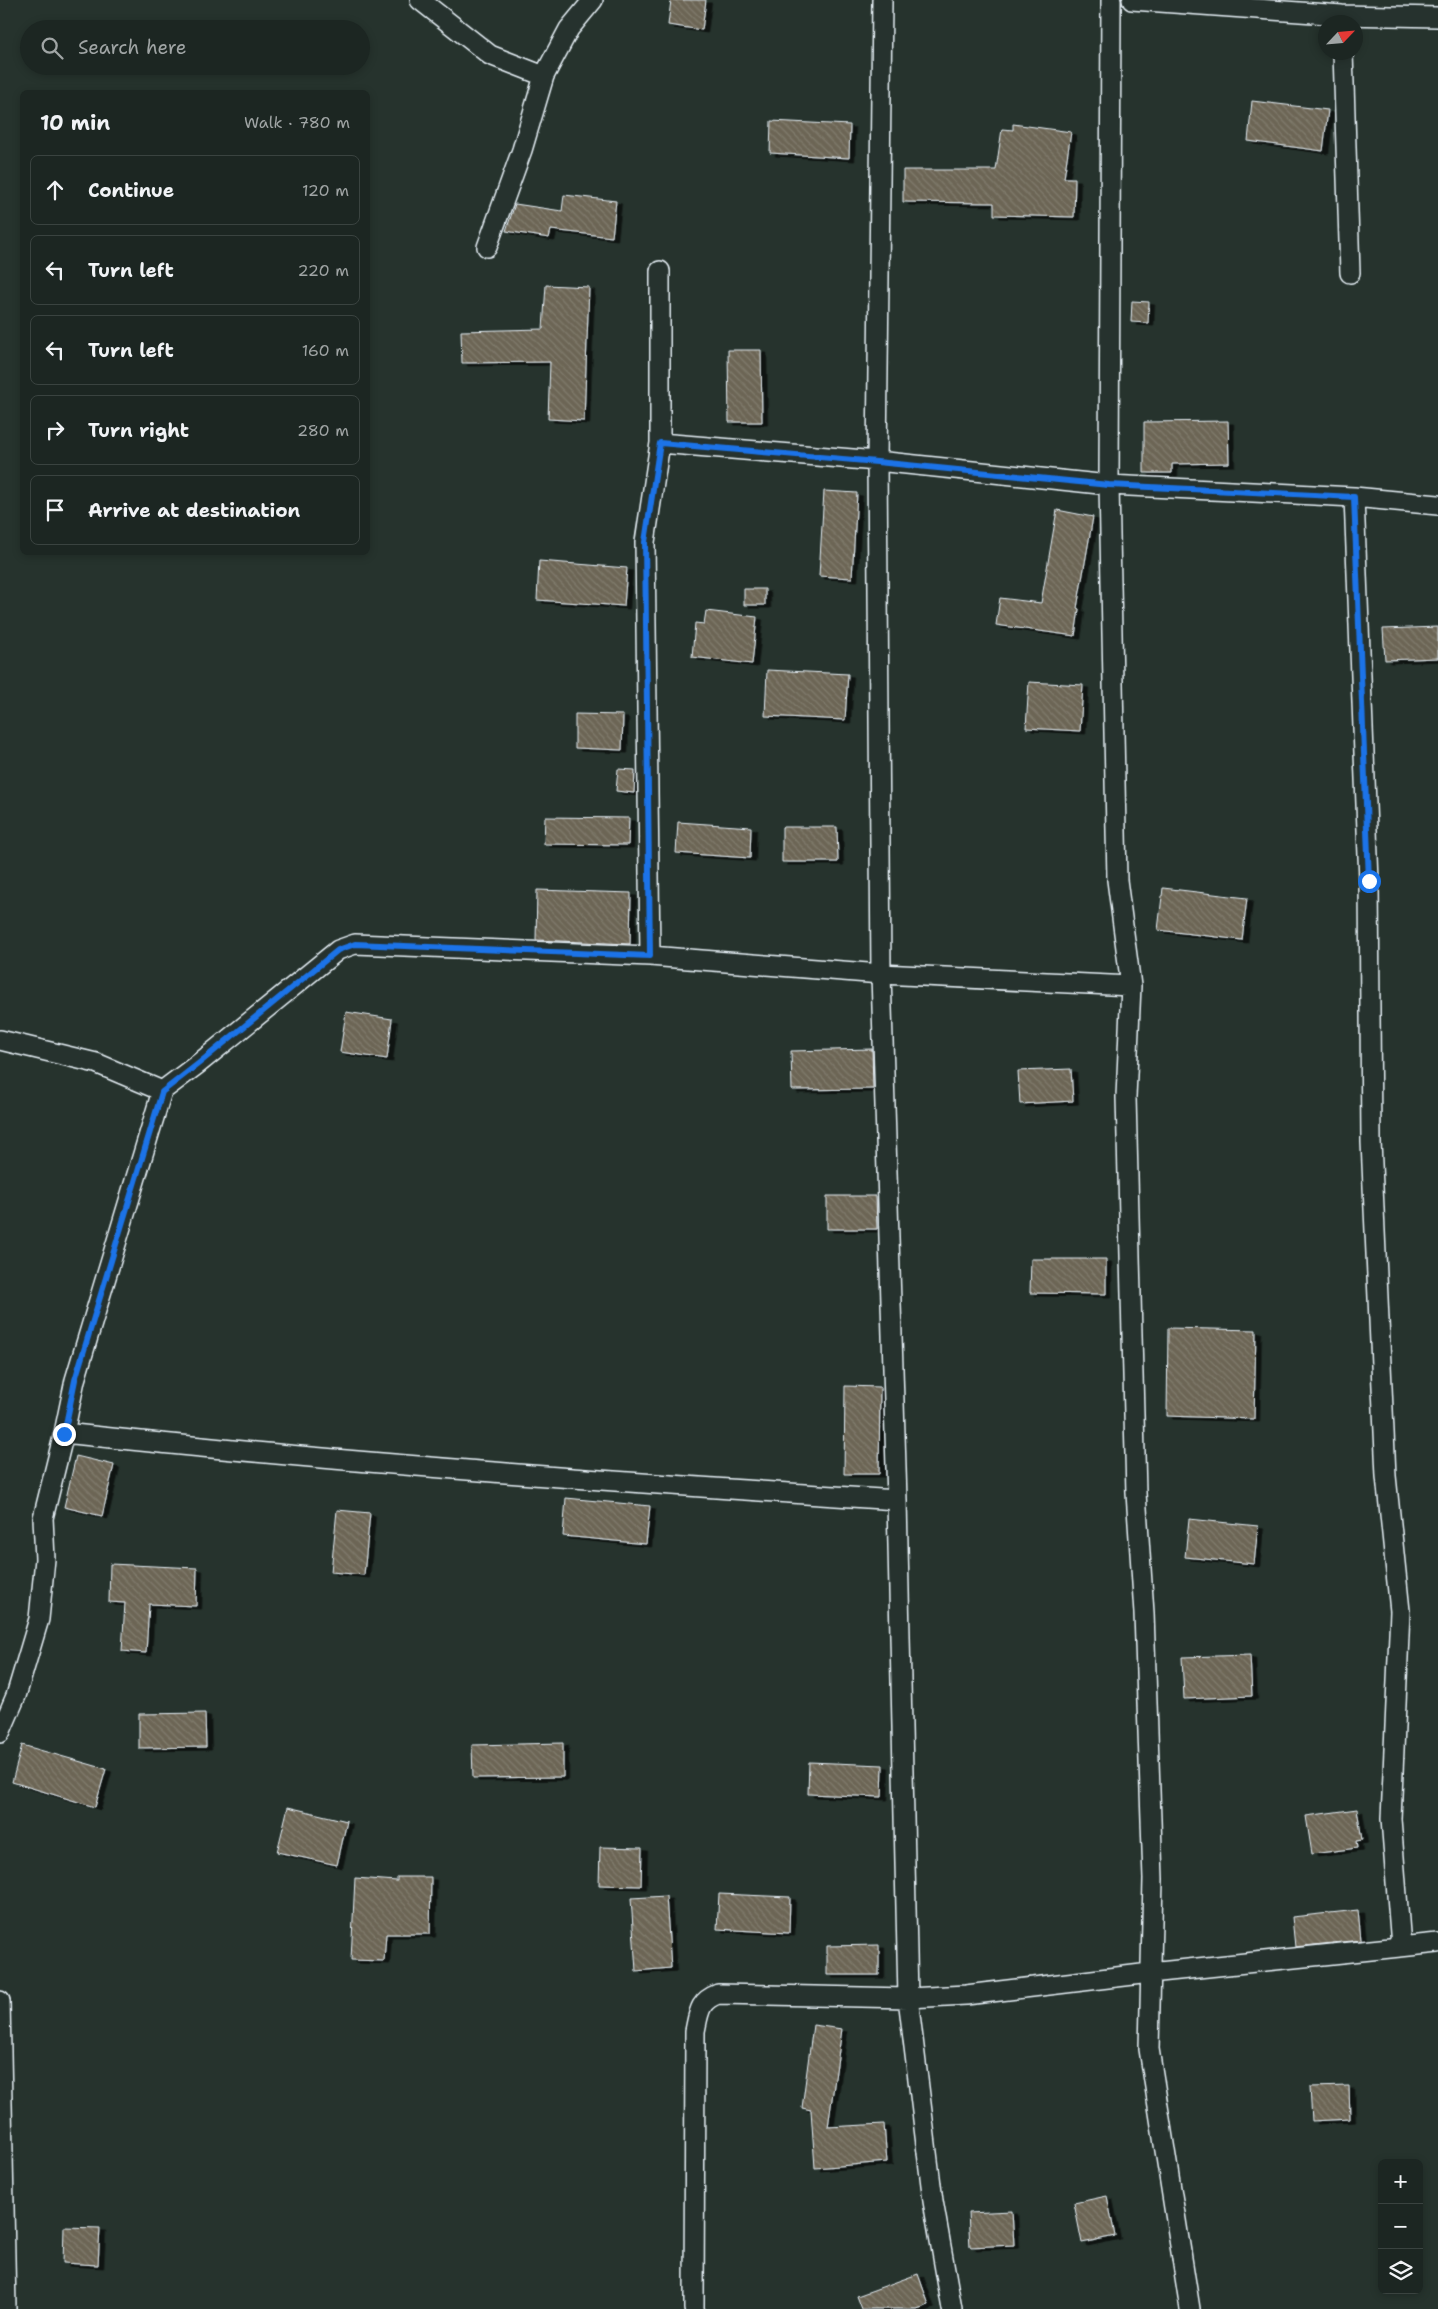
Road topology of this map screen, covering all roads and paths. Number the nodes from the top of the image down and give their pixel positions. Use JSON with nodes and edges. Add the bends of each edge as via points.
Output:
{"nodes":[{"id":1,"x":420,"y":0,"type":"edge"},
{"id":2,"x":593,"y":0,"type":"edge"},
{"id":3,"x":882,"y":0,"type":"edge"},
{"id":4,"x":1111,"y":0,"type":"edge"},
{"id":5,"x":1132,"y":0,"type":"edge"},
{"id":6,"x":1318,"y":17,"type":"edge"},
{"id":7,"x":1438,"y":17,"type":"edge"},
{"id":8,"x":1363,"y":19,"type":"edge"},
{"id":9,"x":1343,"y":60,"type":"edge"},
{"id":10,"x":544,"y":76,"type":"junction"},
{"id":11,"x":487,"y":247,"type":"dead end"},
{"id":12,"x":660,"y":271,"type":"dead end"},
{"id":13,"x":1350,"y":274,"type":"dead end"},
{"id":14,"x":660,"y":443,"type":"junction"},
{"id":15,"x":877,"y":462,"type":"junction"},
{"id":16,"x":1109,"y":485,"type":"junction"},
{"id":17,"x":1354,"y":497,"type":"junction"},
{"id":18,"x":1438,"y":505,"type":"edge"},
{"id":19,"x":650,"y":956,"type":"junction"},
{"id":20,"x":881,"y":974,"type":"junction"},
{"id":21,"x":1131,"y":986,"type":"junction"},
{"id":22,"x":0,"y":1040,"type":"edge"},
{"id":23,"x":162,"y":1092,"type":"junction"},
{"id":24,"x":64,"y":1434,"type":"junction"},
{"id":25,"x":897,"y":1500,"type":"junction"},
{"id":26,"x":0,"y":1733,"type":"edge"},
{"id":27,"x":1438,"y":1943,"type":"edge"},
{"id":28,"x":1401,"y":1946,"type":"junction"},
{"id":29,"x":1150,"y":1973,"type":"junction"},
{"id":30,"x":908,"y":1998,"type":"junction"},
{"id":31,"x":0,"y":2001,"type":"edge"},
{"id":32,"x":6,"y":2309,"type":"edge"},
{"id":33,"x":694,"y":2309,"type":"edge"},
{"id":34,"x":952,"y":2309,"type":"edge"},
{"id":35,"x":1190,"y":2309,"type":"edge"}],
"edges":[{"from":1,"to":10,"type":"street","via":[[490,55]]},
{"from":2,"to":10,"type":"street","via":[[568,29]]},
{"from":3,"to":15,"type":"street"},
{"from":4,"to":16,"type":"street"},
{"from":5,"to":6,"type":"street"},
{"from":7,"to":8,"type":"street"},
{"from":9,"to":13,"type":"street"},
{"from":10,"to":11,"type":"street","via":[[522,150]]},
{"from":12,"to":14,"type":"street"},
{"from":14,"to":15,"type":"street"},
{"from":14,"to":19,"type":"street","via":[[645,542]]},
{"from":15,"to":16,"type":"street"},
{"from":15,"to":20,"type":"street"},
{"from":16,"to":17,"type":"street"},
{"from":16,"to":21,"type":"street","via":[[1117,880]]},
{"from":17,"to":18,"type":"street"},
{"from":17,"to":28,"type":"street","via":[[1369,881],[1371,1152],[1386,1476],[1400,1611],[1391,1818]]},
{"from":19,"to":20,"type":"street"},
{"from":19,"to":23,"type":"street","via":[[355,944],[338,950]]},
{"from":20,"to":21,"type":"street"},
{"from":20,"to":25,"type":"street"},
{"from":21,"to":29,"type":"street","via":[[1126,1098],[1136,1493],[1144,1613],[1153,1870]]},
{"from":22,"to":23,"type":"street","via":[[96,1063]]},
{"from":23,"to":24,"type":"street","via":[[75,1380]]},
{"from":24,"to":25,"type":"street","via":[[626,1482]]},
{"from":24,"to":26,"type":"street","via":[[43,1518],[46,1559],[39,1619],[16,1696]]},
{"from":25,"to":30,"type":"street"},
{"from":27,"to":28,"type":"street"},
{"from":28,"to":29,"type":"street"},
{"from":29,"to":30,"type":"street","via":[[966,1995]]},
{"from":29,"to":35,"type":"street","via":[[1149,2049]]},
{"from":30,"to":33,"type":"street","via":[[718,1994],[708,1998],[700,2008],[695,2031]]},
{"from":30,"to":34,"type":"street","via":[[934,2201]]},
{"from":31,"to":32,"type":"street"}]}
